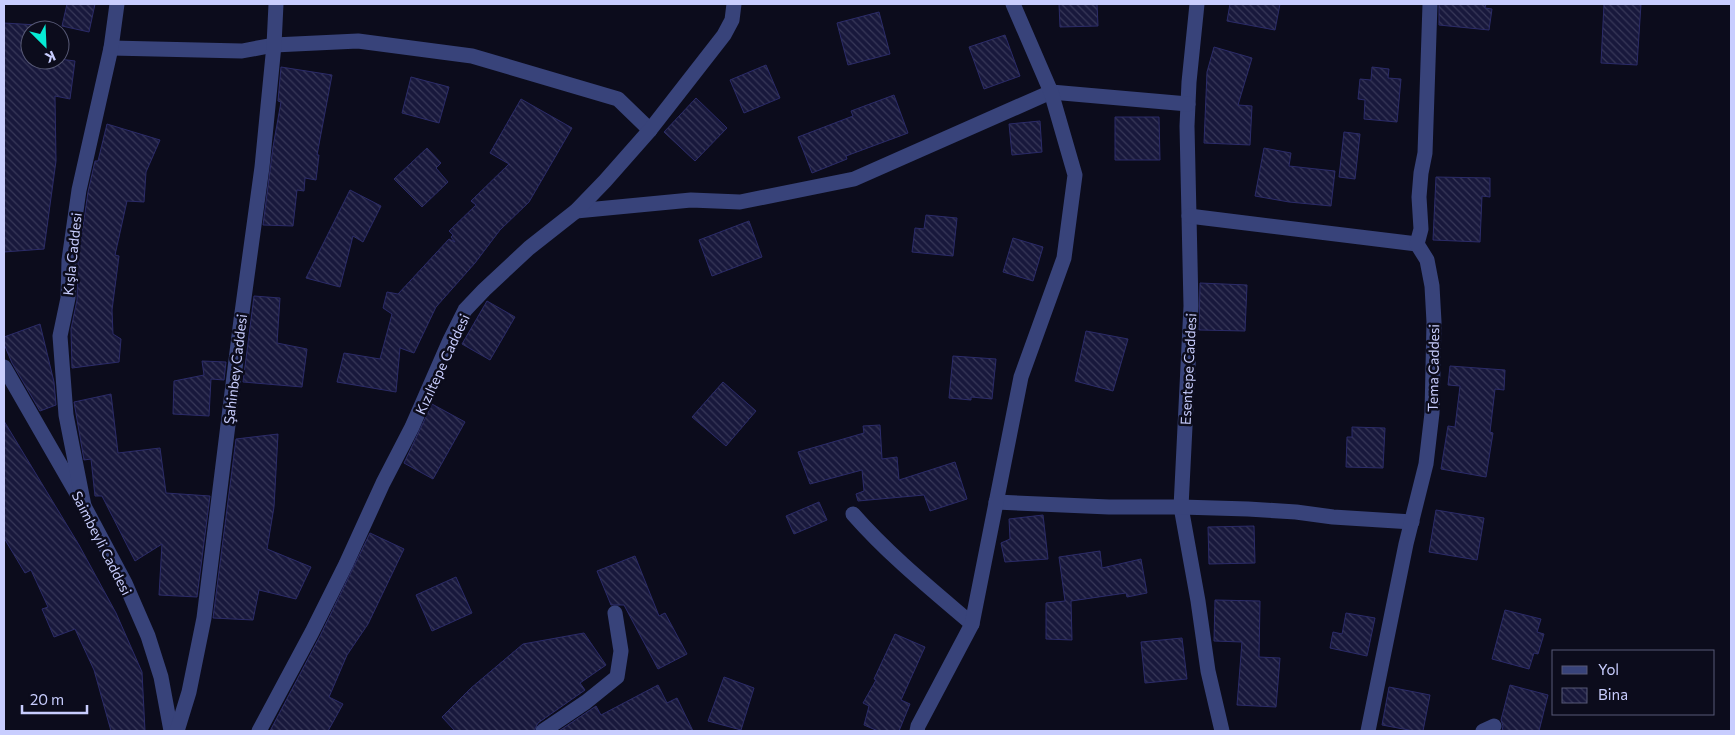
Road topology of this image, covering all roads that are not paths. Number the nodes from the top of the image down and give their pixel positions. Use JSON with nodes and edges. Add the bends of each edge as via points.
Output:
{"nodes":[{"id":1,"x":117,"y":4,"type":"edge"},
{"id":2,"x":276,"y":4,"type":"edge"},
{"id":3,"x":734,"y":4,"type":"edge"},
{"id":4,"x":1013,"y":4,"type":"edge"},
{"id":5,"x":1197,"y":4,"type":"edge"},
{"id":6,"x":1430,"y":4,"type":"edge"},
{"id":7,"x":274,"y":45,"type":"junction"},
{"id":8,"x":111,"y":48,"type":"junction"},
{"id":9,"x":1051,"y":92,"type":"junction"},
{"id":10,"x":1188,"y":104,"type":"junction"},
{"id":11,"x":650,"y":130,"type":"junction"},
{"id":12,"x":576,"y":211,"type":"junction"},
{"id":13,"x":1189,"y":216,"type":"junction"},
{"id":14,"x":1417,"y":244,"type":"junction"},
{"id":15,"x":4,"y":367,"type":"edge"},
{"id":16,"x":996,"y":502,"type":"junction"},
{"id":17,"x":84,"y":506,"type":"junction"},
{"id":18,"x":1181,"y":507,"type":"junction"},
{"id":19,"x":853,"y":514,"type":"dead end"},
{"id":20,"x":1412,"y":522,"type":"junction"},
{"id":21,"x":615,"y":613,"type":"dead end"},
{"id":22,"x":972,"y":624,"type":"junction"},
{"id":23,"x":170,"y":731,"type":"edge"},
{"id":24,"x":177,"y":731,"type":"edge"},
{"id":25,"x":259,"y":731,"type":"edge"},
{"id":26,"x":543,"y":731,"type":"edge"},
{"id":27,"x":917,"y":731,"type":"edge"},
{"id":28,"x":1222,"y":731,"type":"edge"},
{"id":29,"x":1368,"y":731,"type":"edge"}],
"edges":[{"from":1,"to":8,"type":"street","name":"Kışla Caddesi"},
{"from":2,"to":7,"type":"street","name":"Şahinbey Caddesi"},
{"from":3,"to":11,"type":"street","name":"Kızıltepe Caddesi","via":[[732,20],[724,35]]},
{"from":4,"to":9,"type":"street"},
{"from":5,"to":10,"type":"street","name":"Esentepe Caddesi"},
{"from":6,"to":14,"type":"street","via":[[1425,153],[1419,196],[1421,229]]},
{"from":7,"to":8,"type":"street","via":[[242,51]]},
{"from":7,"to":11,"type":"street","via":[[358,41],[472,56],[618,99]]},
{"from":7,"to":24,"type":"street","name":"Şahinbey Caddesi","via":[[262,167],[204,618],[189,692]]},
{"from":8,"to":17,"type":"street","name":"Kışla Caddesi","via":[[79,190],[69,260],[68,298],[60,336],[66,415]]},
{"from":9,"to":10,"type":"street"},
{"from":9,"to":12,"type":"street","via":[[854,179],[740,202],[691,200]]},
{"from":9,"to":16,"type":"street","via":[[1075,175],[1064,258],[1021,377]]},
{"from":10,"to":13,"type":"street","name":"Esentepe Caddesi"},
{"from":11,"to":12,"type":"street","name":"Kızıltepe Caddesi"},
{"from":12,"to":25,"type":"street","name":"Kızıltepe Caddesi","via":[[529,248],[466,310],[346,564]]},
{"from":13,"to":14,"type":"street"},
{"from":13,"to":18,"type":"street","name":"Esentepe Caddesi","via":[[1191,306]]},
{"from":14,"to":20,"type":"street","name":"Tema Caddesi","via":[[1427,260],[1434,322],[1432,413],[1426,464]]},
{"from":15,"to":17,"type":"street","name":"Saimbeyli Caddesi"},
{"from":16,"to":18,"type":"street"},
{"from":16,"to":22,"type":"street"},
{"from":17,"to":23,"type":"street","name":"Saimbeyli Caddesi","via":[[125,583],[148,636],[161,677]]},
{"from":18,"to":20,"type":"street"},
{"from":18,"to":28,"type":"street","name":"Esentepe Caddesi","via":[[1208,671]]},
{"from":19,"to":22,"type":"street","via":[[913,574]]},
{"from":20,"to":29,"type":"street","name":"Tema Caddesi"},
{"from":21,"to":26,"type":"street","via":[[621,651],[617,677]]},
{"from":22,"to":27,"type":"street"}]}
